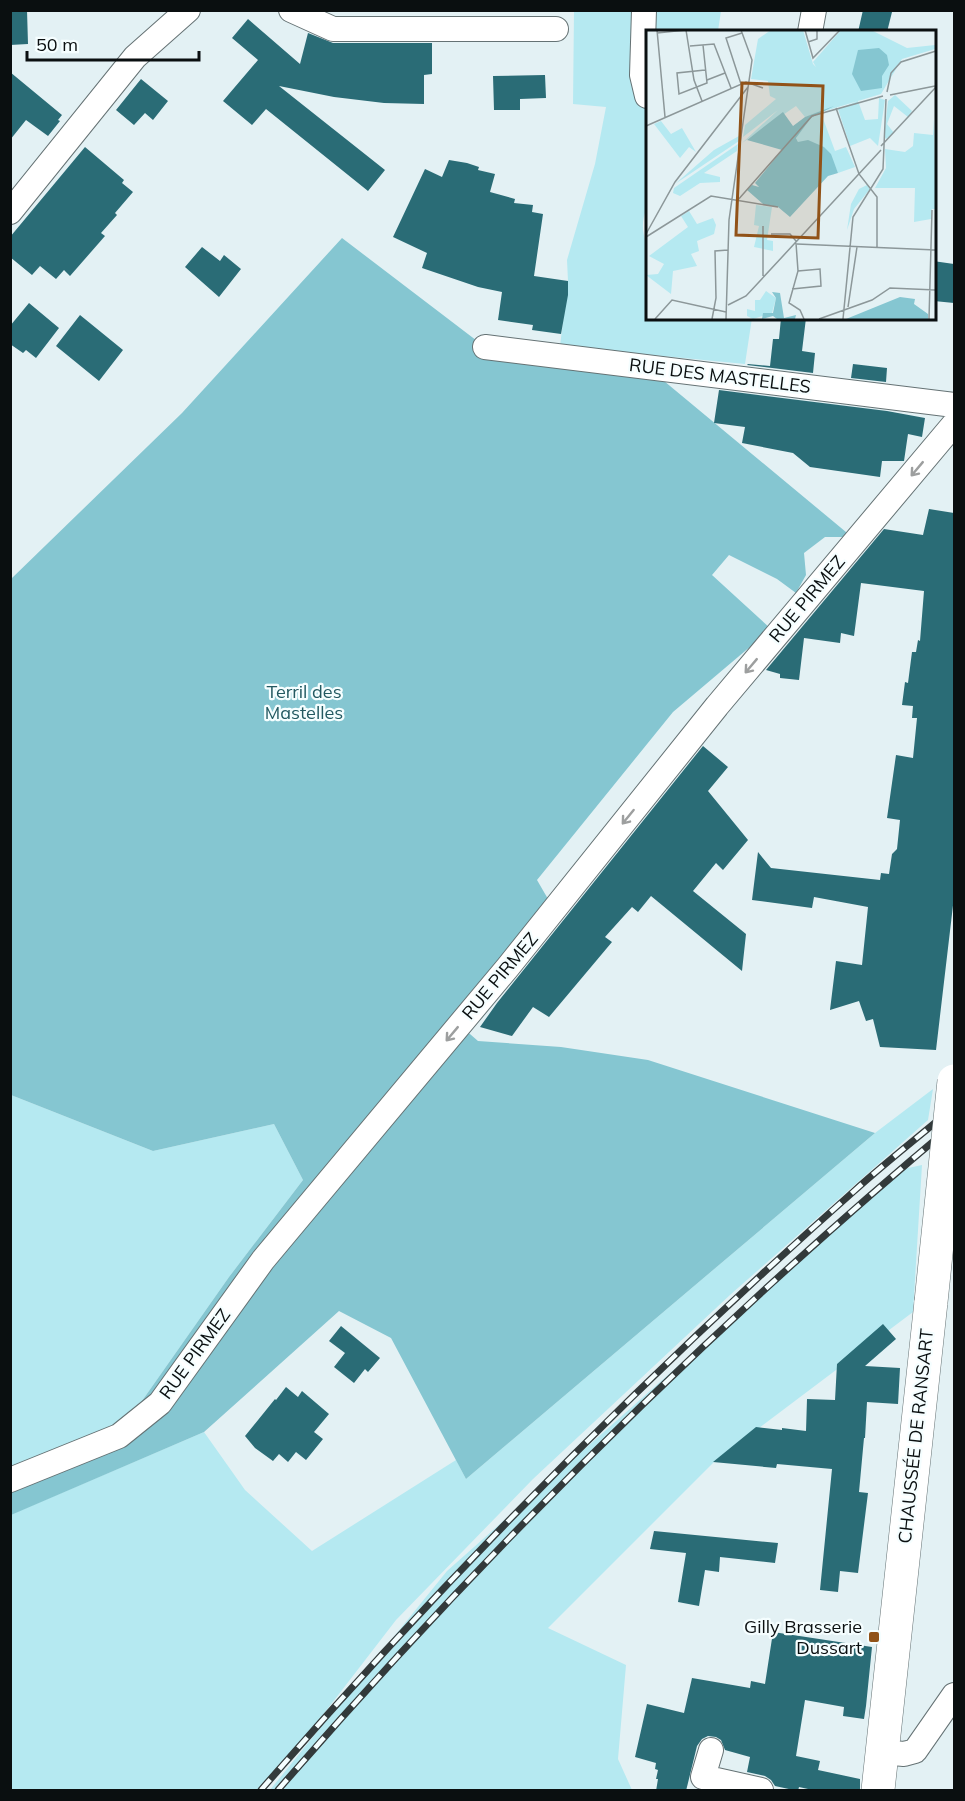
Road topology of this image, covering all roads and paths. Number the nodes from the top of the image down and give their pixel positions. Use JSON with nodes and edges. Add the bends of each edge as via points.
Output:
{"nodes":[{"id":1,"x":189,"y":10,"type":"edge"},
{"id":2,"x":291,"y":10,"type":"edge"},
{"id":3,"x":644,"y":10,"type":"edge"},
{"id":4,"x":814,"y":10,"type":"edge"},
{"id":5,"x":556,"y":29,"type":"dead end"},
{"id":6,"x":810,"y":30,"type":"edge"},
{"id":7,"x":646,"y":92,"type":"edge"},
{"id":8,"x":10,"y":212,"type":"edge"},
{"id":9,"x":484,"y":347,"type":"dead end"},
{"id":10,"x":954,"y":405,"type":"edge"},
{"id":11,"x":954,"y":424,"type":"edge"},
{"id":12,"x":954,"y":1081,"type":"edge"},
{"id":13,"x":10,"y":1480,"type":"edge"},
{"id":14,"x":954,"y":1695,"type":"edge"},
{"id":15,"x":711,"y":1750,"type":"dead end"},
{"id":16,"x":882,"y":1752,"type":"junction"},
{"id":17,"x":760,"y":1791,"type":"edge"},
{"id":18,"x":878,"y":1791,"type":"edge"}],
"edges":[{"from":1,"to":8,"type":"street","via":[[135,57]]},
{"from":2,"to":5,"type":"street","via":[[333,29]]},
{"from":3,"to":7,"type":"street","via":[[642,75]]},
{"from":4,"to":6,"type":"street"},
{"from":9,"to":10,"type":"street","name":"RUE DES MASTELLES"},
{"from":11,"to":13,"type":"street","name":"RUE PIRMEZ","one_way":true,"via":[[717,706],[508,968],[263,1260],[160,1402],[119,1437]]},
{"from":12,"to":16,"type":"main road","name":"CHAUSSÉE DE RANSART","bridge":true},
{"from":14,"to":16,"type":"street","via":[[915,1751]]},
{"from":15,"to":17,"type":"street","via":[[703,1777]]},
{"from":16,"to":18,"type":"main road","name":"CHAUSSÉE DE RANSART"}]}
